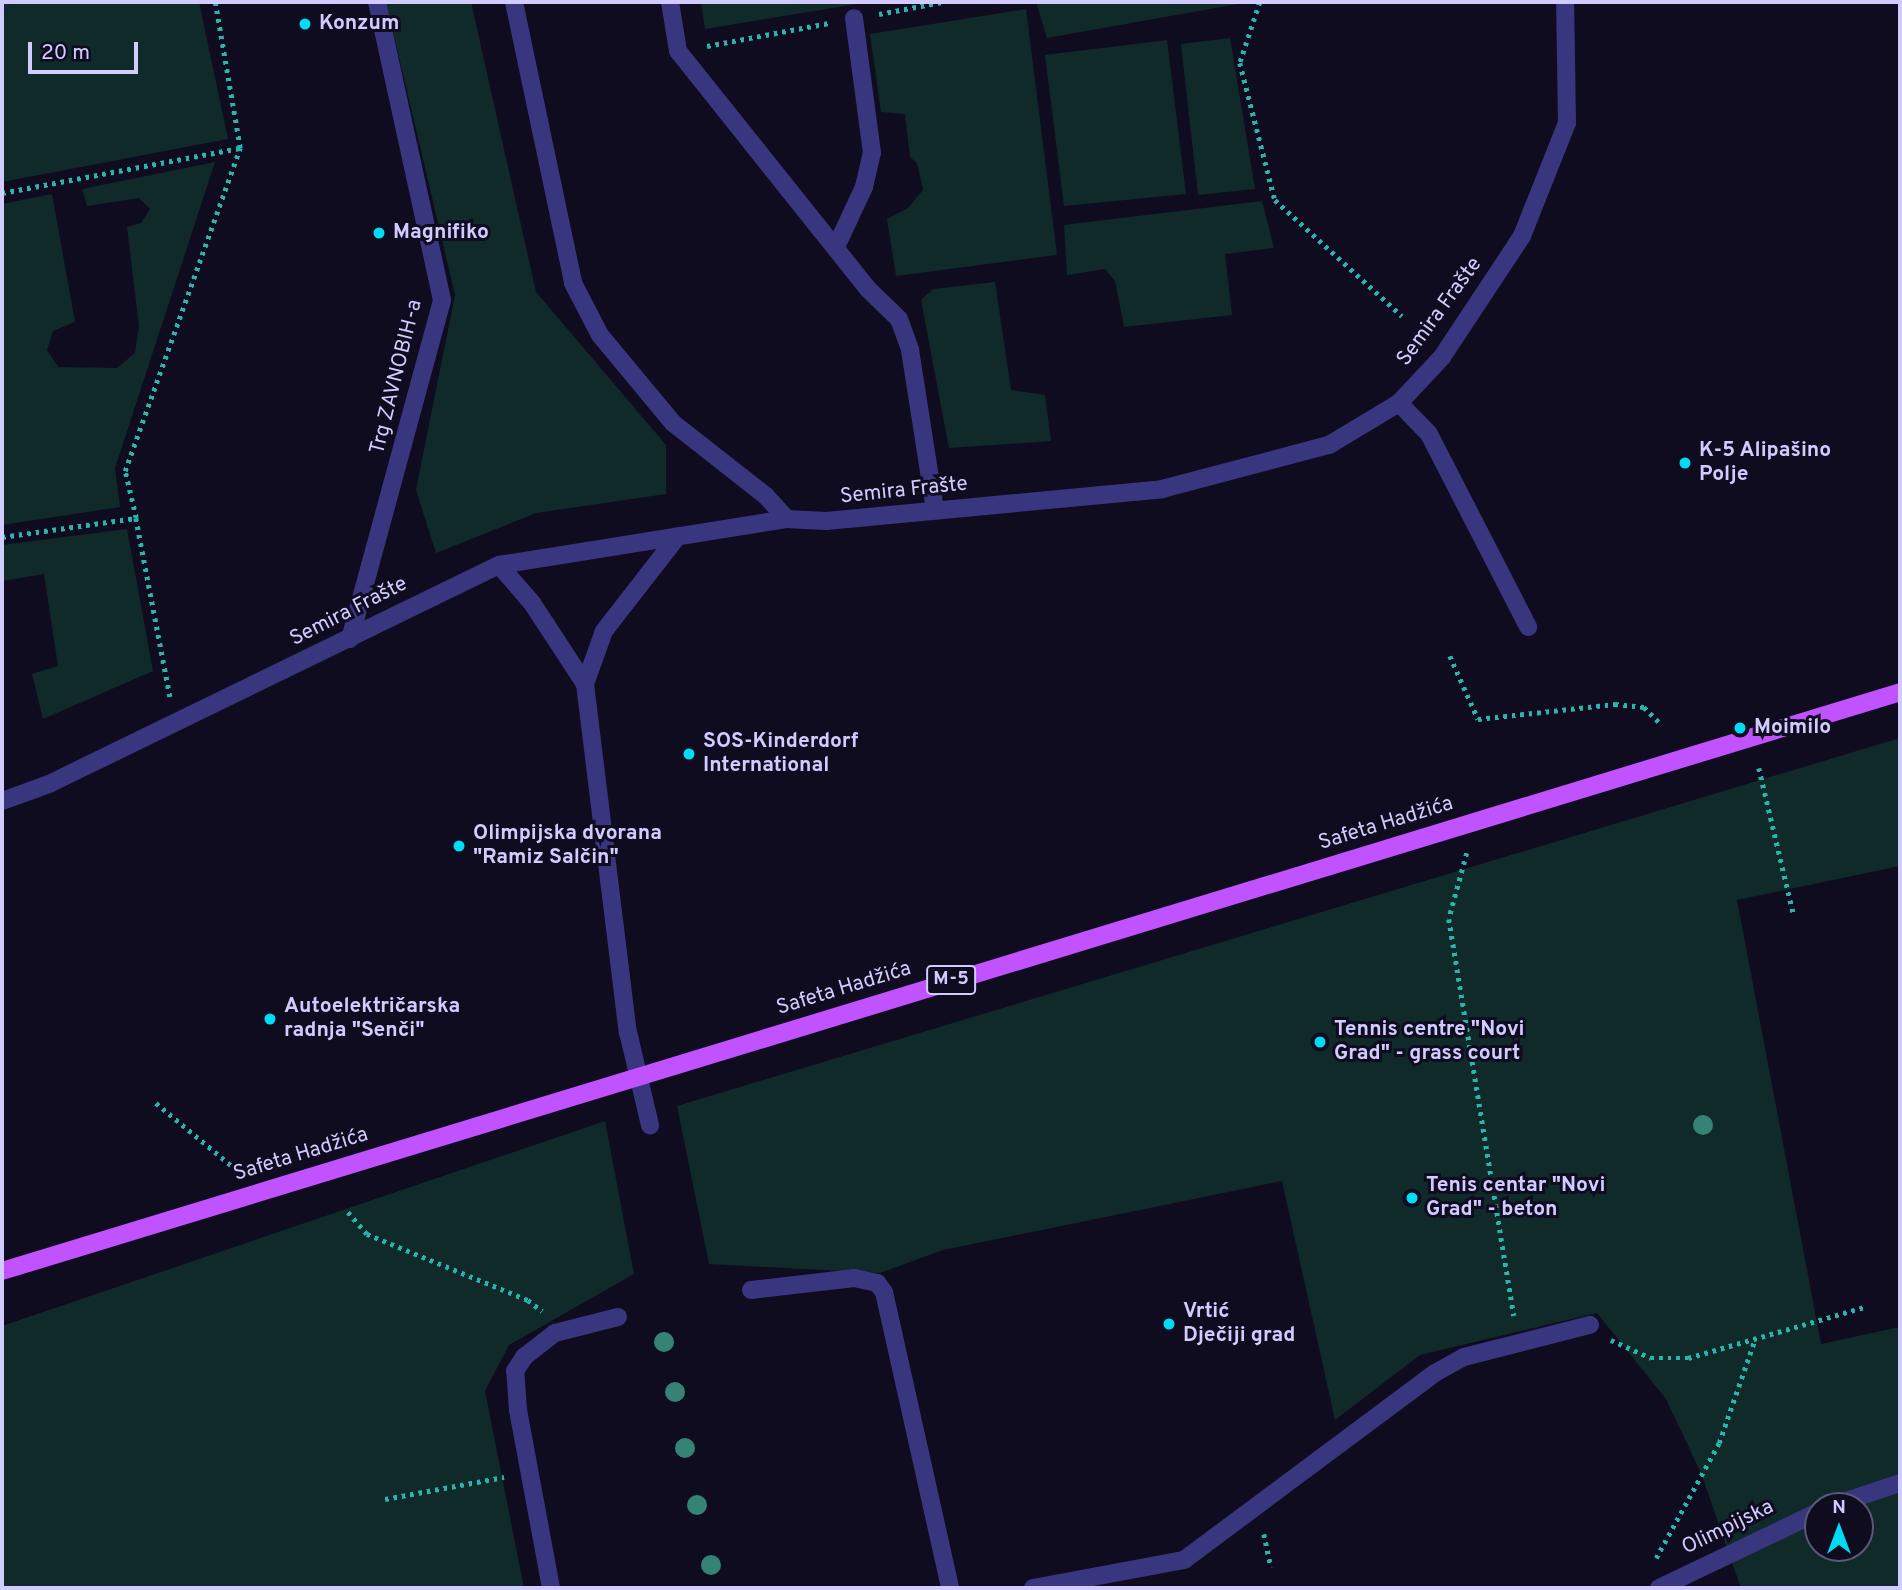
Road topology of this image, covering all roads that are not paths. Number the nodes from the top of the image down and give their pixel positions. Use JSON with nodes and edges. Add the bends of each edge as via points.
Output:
{"nodes":[{"id":1,"x":377,"y":2,"type":"edge"},
{"id":2,"x":514,"y":2,"type":"edge"},
{"id":3,"x":670,"y":2,"type":"edge"},
{"id":4,"x":1565,"y":2,"type":"edge"},
{"id":5,"x":854,"y":18,"type":"road end"},
{"id":6,"x":836,"y":247,"type":"junction"},
{"id":7,"x":1399,"y":403,"type":"junction"},
{"id":8,"x":935,"y":510,"type":"junction"},
{"id":9,"x":787,"y":519,"type":"junction"},
{"id":10,"x":678,"y":536,"type":"junction"},
{"id":11,"x":499,"y":565,"type":"junction"},
{"id":12,"x":1528,"y":626,"type":"dead end"},
{"id":13,"x":350,"y":639,"type":"junction"},
{"id":14,"x":585,"y":684,"type":"junction"},
{"id":15,"x":1900,"y":692,"type":"edge"},
{"id":16,"x":2,"y":801,"type":"edge"},
{"id":17,"x":638,"y":1075,"type":"junction"},
{"id":18,"x":650,"y":1125,"type":"dead end"},
{"id":19,"x":2,"y":1271,"type":"edge"},
{"id":20,"x":751,"y":1290,"type":"dead end"},
{"id":21,"x":618,"y":1317,"type":"dead end"},
{"id":22,"x":1590,"y":1325,"type":"road end"},
{"id":23,"x":1899,"y":1483,"type":"edge"},
{"id":24,"x":1872,"y":1492,"type":"edge"},
{"id":25,"x":1804,"y":1519,"type":"edge"},
{"id":26,"x":551,"y":1588,"type":"edge"},
{"id":27,"x":950,"y":1588,"type":"edge"},
{"id":28,"x":1033,"y":1588,"type":"edge"},
{"id":29,"x":1660,"y":1588,"type":"edge"}],
"edges":[{"from":1,"to":13,"type":"street","name":"Trg ZAVNOBIH-a","via":[[442,300]]},
{"from":2,"to":9,"type":"street","via":[[573,283],[600,335],[673,423],[766,496]]},
{"from":3,"to":6,"type":"street","via":[[678,51]]},
{"from":4,"to":7,"type":"street","name":"Semira Frašte","via":[[1567,123],[1522,236],[1442,357]]},
{"from":5,"to":6,"type":"street","via":[[872,153],[864,187]]},
{"from":6,"to":8,"type":"street","via":[[899,319],[910,350]]},
{"from":7,"to":8,"type":"street","name":"Semira Frašte","via":[[1329,445],[1192,482]]},
{"from":7,"to":12,"type":"street","via":[[1429,433]]},
{"from":8,"to":9,"type":"street","name":"Semira Frašte","via":[[825,522]]},
{"from":9,"to":10,"type":"street","name":"Semira Frašte"},
{"from":10,"to":11,"type":"street","name":"Semira Frašte"},
{"from":10,"to":14,"type":"street","via":[[604,631]]},
{"from":11,"to":13,"type":"street","name":"Semira Frašte"},
{"from":11,"to":14,"type":"street","via":[[532,603]]},
{"from":13,"to":16,"type":"street","name":"Semira Frašte"},
{"from":14,"to":17,"type":"street","via":[[628,1032]]},
{"from":15,"to":17,"type":"main road","name":"Safeta Hadžića","number":"M-5"},
{"from":17,"to":18,"type":"street"},
{"from":17,"to":19,"type":"main road","name":"Safeta Hadžića","number":"M-5"},
{"from":20,"to":27,"type":"street","via":[[854,1278],[877,1283],[884,1292]]},
{"from":21,"to":26,"type":"street","via":[[563,1330],[524,1357],[515,1371]]},
{"from":22,"to":28,"type":"street","via":[[1464,1357],[1435,1373],[1184,1560]]},
{"from":23,"to":24,"type":"street"},
{"from":25,"to":29,"type":"street","name":"Olimpijska"}]}
